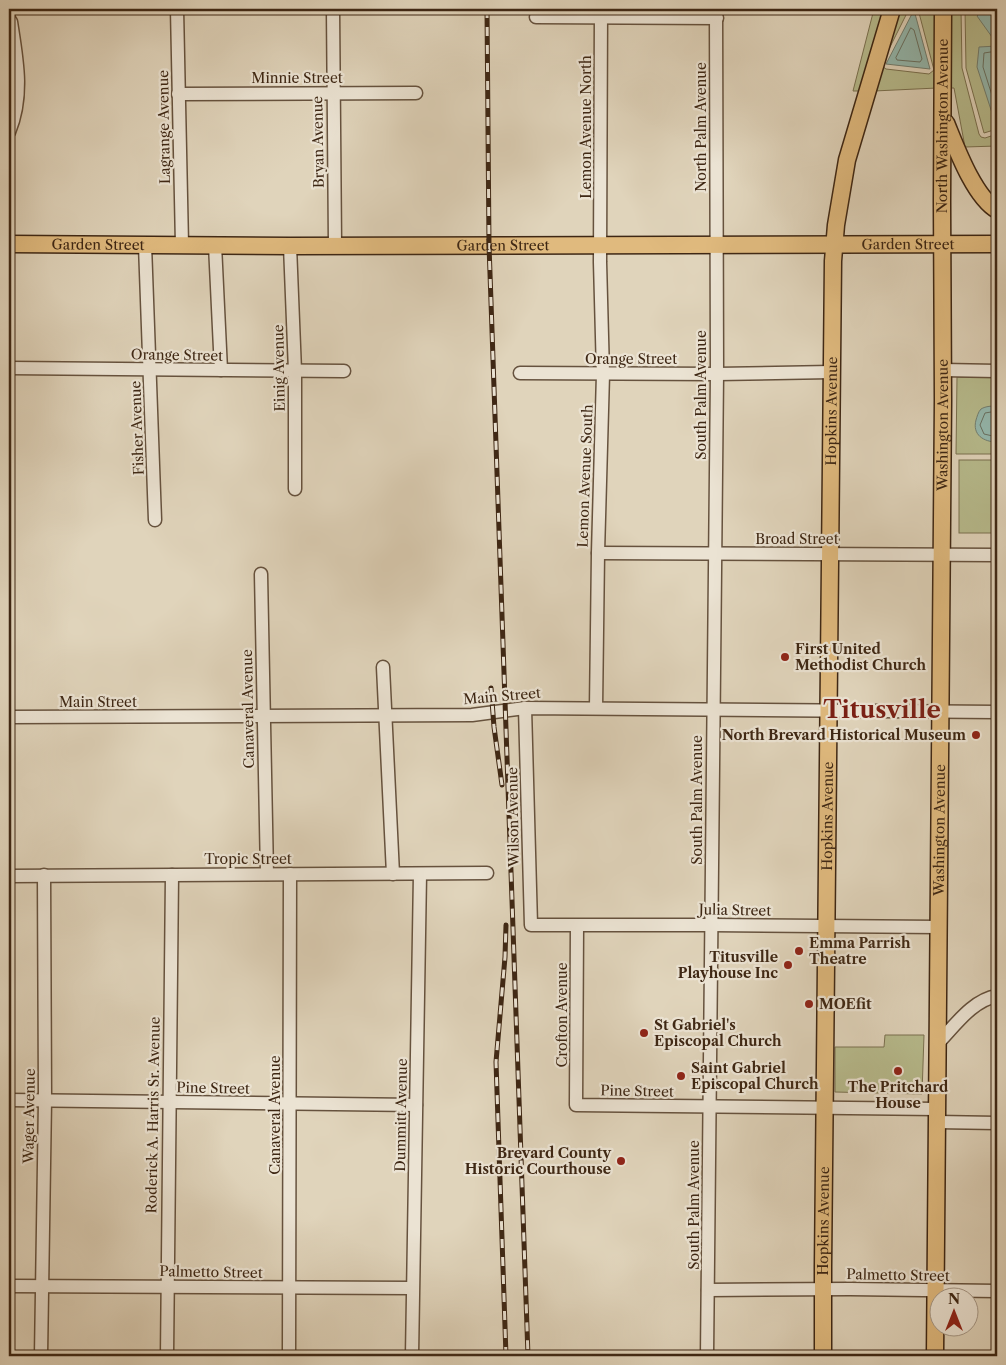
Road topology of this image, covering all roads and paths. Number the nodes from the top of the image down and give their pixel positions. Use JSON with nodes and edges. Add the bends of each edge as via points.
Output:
{"nodes":[{"id":1,"x":177,"y":9,"type":"edge"},
{"id":2,"x":332,"y":9,"type":"edge"},
{"id":3,"x":892,"y":9,"type":"edge"},
{"id":4,"x":943,"y":9,"type":"edge"},
{"id":5,"x":601,"y":13,"type":"edge"},
{"id":6,"x":716,"y":13,"type":"edge"},
{"id":7,"x":536,"y":17,"type":"dead end"},
{"id":8,"x":9,"y":19,"type":"edge"},
{"id":9,"x":332,"y":93,"type":"junction"},
{"id":10,"x":416,"y":93,"type":"dead end"},
{"id":11,"x":178,"y":94,"type":"junction"},
{"id":12,"x":942,"y":115,"type":"junction"},
{"id":13,"x":9,"y":132,"type":"edge"},
{"id":14,"x":997,"y":210,"type":"edge"},
{"id":15,"x":834,"y":243,"type":"junction"},
{"id":16,"x":9,"y":244,"type":"edge"},
{"id":17,"x":182,"y":244,"type":"junction"},
{"id":18,"x":600,"y":244,"type":"junction"},
{"id":19,"x":716,"y":244,"type":"junction"},
{"id":20,"x":942,"y":244,"type":"junction"},
{"id":21,"x":997,"y":244,"type":"edge"},
{"id":22,"x":145,"y":245,"type":"junction"},
{"id":23,"x":215,"y":245,"type":"junction"},
{"id":24,"x":335,"y":245,"type":"junction"},
{"id":25,"x":290,"y":246,"type":"junction"},
{"id":26,"x":9,"y":368,"type":"edge"},
{"id":27,"x":150,"y":369,"type":"junction"},
{"id":28,"x":220,"y":370,"type":"junction"},
{"id":29,"x":942,"y":370,"type":"junction"},
{"id":30,"x":295,"y":371,"type":"junction"},
{"id":31,"x":344,"y":371,"type":"dead end"},
{"id":32,"x":997,"y":371,"type":"edge"},
{"id":33,"x":831,"y":372,"type":"junction"},
{"id":34,"x":520,"y":373,"type":"dead end"},
{"id":35,"x":603,"y":374,"type":"junction"},
{"id":36,"x":716,"y":374,"type":"junction"},
{"id":37,"x":295,"y":489,"type":"dead end"},
{"id":38,"x":155,"y":520,"type":"dead end"},
{"id":39,"x":598,"y":553,"type":"junction"},
{"id":40,"x":715,"y":554,"type":"junction"},
{"id":41,"x":830,"y":554,"type":"junction"},
{"id":42,"x":942,"y":555,"type":"junction"},
{"id":43,"x":997,"y":555,"type":"edge"},
{"id":44,"x":261,"y":574,"type":"dead end"},
{"id":45,"x":383,"y":667,"type":"dead end"},
{"id":46,"x":525,"y":708,"type":"junction"},
{"id":47,"x":596,"y":708,"type":"junction"},
{"id":48,"x":713,"y":709,"type":"junction"},
{"id":49,"x":828,"y":710,"type":"junction"},
{"id":50,"x":941,"y":711,"type":"junction"},
{"id":51,"x":997,"y":712,"type":"edge"},
{"id":52,"x":385,"y":715,"type":"junction"},
{"id":53,"x":263,"y":716,"type":"junction"},
{"id":54,"x":9,"y":717,"type":"edge"},
{"id":55,"x":487,"y":873,"type":"dead end"},
{"id":56,"x":267,"y":874,"type":"junction"},
{"id":57,"x":290,"y":874,"type":"junction"},
{"id":58,"x":393,"y":874,"type":"junction"},
{"id":59,"x":420,"y":874,"type":"junction"},
{"id":60,"x":44,"y":875,"type":"junction"},
{"id":61,"x":172,"y":875,"type":"junction"},
{"id":62,"x":9,"y":876,"type":"edge"},
{"id":63,"x":712,"y":925,"type":"junction"},
{"id":64,"x":531,"y":926,"type":"joint"},
{"id":65,"x":577,"y":926,"type":"junction"},
{"id":66,"x":826,"y":926,"type":"junction"},
{"id":67,"x":939,"y":927,"type":"junction"},
{"id":68,"x":997,"y":996,"type":"edge"},
{"id":69,"x":938,"y":1044,"type":"junction"},
{"id":70,"x":9,"y":1100,"type":"edge"},
{"id":71,"x":45,"y":1100,"type":"junction"},
{"id":72,"x":168,"y":1102,"type":"junction"},
{"id":73,"x":290,"y":1105,"type":"junction"},
{"id":74,"x":416,"y":1105,"type":"junction"},
{"id":75,"x":576,"y":1105,"type":"joint"},
{"id":76,"x":709,"y":1107,"type":"junction"},
{"id":77,"x":824,"y":1108,"type":"junction"},
{"id":78,"x":937,"y":1115,"type":"junction"},
{"id":79,"x":997,"y":1123,"type":"edge"},
{"id":80,"x":9,"y":1286,"type":"edge"},
{"id":81,"x":42,"y":1286,"type":"junction"},
{"id":82,"x":166,"y":1286,"type":"junction"},
{"id":83,"x":290,"y":1288,"type":"junction"},
{"id":84,"x":412,"y":1288,"type":"junction"},
{"id":85,"x":936,"y":1288,"type":"edge"},
{"id":86,"x":823,"y":1289,"type":"junction"},
{"id":87,"x":708,"y":1290,"type":"junction"},
{"id":88,"x":928,"y":1290,"type":"edge"},
{"id":89,"x":978,"y":1291,"type":"edge"},
{"id":90,"x":997,"y":1291,"type":"edge"},
{"id":91,"x":935,"y":1338,"type":"edge"},
{"id":92,"x":42,"y":1356,"type":"edge"},
{"id":93,"x":167,"y":1356,"type":"edge"},
{"id":94,"x":289,"y":1356,"type":"edge"},
{"id":95,"x":412,"y":1356,"type":"edge"},
{"id":96,"x":707,"y":1356,"type":"edge"},
{"id":97,"x":823,"y":1356,"type":"edge"},
{"id":98,"x":935,"y":1356,"type":"edge"}],
"edges":[{"from":1,"to":11,"type":"street","name":"Lagrange Avenue"},
{"from":2,"to":9,"type":"street","name":"Bryan Avenue"},
{"from":3,"to":15,"type":"main road","name":"Hopkins Avenue","via":[[847,160]]},
{"from":4,"to":12,"type":"main road","name":"North Washington Avenue"},
{"from":5,"to":6,"type":"street"},
{"from":5,"to":7,"type":"street"},
{"from":5,"to":18,"type":"street","name":"Lemon Avenue North"},
{"from":6,"to":19,"type":"street","name":"North Palm Avenue"},
{"from":8,"to":13,"type":"street","via":[[18,66],[18,95]]},
{"from":9,"to":10,"type":"street","name":"Minnie Street"},
{"from":9,"to":11,"type":"street","name":"Minnie Street"},
{"from":9,"to":24,"type":"street","name":"Bryan Avenue"},
{"from":11,"to":17,"type":"street","name":"Lagrange Avenue"},
{"from":12,"to":14,"type":"main road","via":[[970,178],[990,206]]},
{"from":12,"to":20,"type":"main road","name":"North Washington Avenue"},
{"from":15,"to":19,"type":"main road","name":"Garden Street"},
{"from":15,"to":20,"type":"main road","name":"Garden Street"},
{"from":15,"to":33,"type":"main road","name":"Hopkins Avenue"},
{"from":16,"to":22,"type":"main road","name":"Garden Street"},
{"from":17,"to":22,"type":"main road","name":"Garden Street"},
{"from":17,"to":23,"type":"main road","name":"Garden Street"},
{"from":18,"to":19,"type":"main road","name":"Garden Street"},
{"from":18,"to":24,"type":"main road","name":"Garden Street"},
{"from":18,"to":35,"type":"street","name":"Lemon Avenue South"},
{"from":19,"to":36,"type":"street","name":"South Palm Avenue"},
{"from":20,"to":21,"type":"main road","name":"Garden Street"},
{"from":20,"to":29,"type":"main road","name":"Washington Avenue"},
{"from":22,"to":27,"type":"street","name":"Fisher Avenue"},
{"from":23,"to":25,"type":"main road","name":"Garden Street"},
{"from":23,"to":28,"type":"street"},
{"from":24,"to":25,"type":"main road","name":"Garden Street"},
{"from":25,"to":30,"type":"street","name":"Einig Avenue"},
{"from":26,"to":27,"type":"street","name":"Orange Street"},
{"from":27,"to":28,"type":"street","name":"Orange Street"},
{"from":27,"to":38,"type":"street","name":"Fisher Avenue"},
{"from":28,"to":30,"type":"street","name":"Orange Street"},
{"from":29,"to":32,"type":"street"},
{"from":29,"to":42,"type":"main road","name":"Washington Avenue"},
{"from":30,"to":31,"type":"street","name":"Orange Street"},
{"from":30,"to":37,"type":"street","name":"Einig Avenue"},
{"from":33,"to":36,"type":"street","name":"Orange Street"},
{"from":33,"to":41,"type":"main road","name":"Hopkins Avenue"},
{"from":34,"to":35,"type":"street","name":"Orange Street"},
{"from":35,"to":36,"type":"street","name":"Orange Street"},
{"from":35,"to":39,"type":"street","name":"Lemon Avenue South"},
{"from":36,"to":40,"type":"street","name":"South Palm Avenue"},
{"from":39,"to":40,"type":"street","name":"Broad Street"},
{"from":39,"to":47,"type":"street","name":"Lemon Avenue South"},
{"from":40,"to":41,"type":"street","name":"Broad Street"},
{"from":40,"to":48,"type":"street","name":"South Palm Avenue"},
{"from":41,"to":42,"type":"street","name":"Broad Street"},
{"from":41,"to":49,"type":"main road","name":"Hopkins Avenue"},
{"from":42,"to":43,"type":"street","name":"Broad Street"},
{"from":42,"to":50,"type":"main road","name":"Washington Avenue"},
{"from":44,"to":53,"type":"street","name":"Canaveral Avenue"},
{"from":45,"to":52,"type":"street"},
{"from":46,"to":47,"type":"street","name":"Main Street"},
{"from":46,"to":52,"type":"street","name":"Main Street","via":[[472,715]]},
{"from":46,"to":64,"type":"street","name":"Wilson Avenue"},
{"from":47,"to":48,"type":"street","name":"Main Street"},
{"from":48,"to":49,"type":"street","name":"Main Street"},
{"from":48,"to":63,"type":"street","name":"South Palm Avenue"},
{"from":49,"to":50,"type":"street","name":"Main Street"},
{"from":49,"to":66,"type":"main road","name":"Hopkins Avenue"},
{"from":50,"to":51,"type":"street","name":"Main Street"},
{"from":50,"to":67,"type":"main road","name":"Washington Avenue"},
{"from":52,"to":53,"type":"street","name":"Main Street"},
{"from":52,"to":58,"type":"street"},
{"from":53,"to":54,"type":"street","name":"Main Street"},
{"from":53,"to":56,"type":"street","name":"Canaveral Avenue"},
{"from":55,"to":59,"type":"street","name":"Tropic Street"},
{"from":56,"to":57,"type":"street","name":"Tropic Street"},
{"from":56,"to":61,"type":"street","name":"Tropic Street"},
{"from":57,"to":58,"type":"street","name":"Tropic Street"},
{"from":57,"to":73,"type":"street","name":"Canaveral Avenue"},
{"from":58,"to":59,"type":"street","name":"Tropic Street"},
{"from":59,"to":74,"type":"street","name":"Dummitt Avenue"},
{"from":60,"to":61,"type":"street","name":"Tropic Street"},
{"from":60,"to":62,"type":"street","name":"Tropic Street"},
{"from":60,"to":71,"type":"street","name":"Wager Avenue"},
{"from":61,"to":72,"type":"street","name":"Roderick A. Harris Sr. Avenue"},
{"from":63,"to":65,"type":"street","name":"Julia Street"},
{"from":63,"to":66,"type":"street","name":"Julia Street"},
{"from":63,"to":76,"type":"street","name":"South Palm Avenue"},
{"from":64,"to":65,"type":"street","name":"Julia Street"},
{"from":65,"to":75,"type":"street","name":"Crofton Avenue"},
{"from":66,"to":67,"type":"street","name":"Julia Street"},
{"from":66,"to":77,"type":"main road","name":"Hopkins Avenue"},
{"from":67,"to":69,"type":"main road","name":"Washington Avenue"},
{"from":68,"to":69,"type":"street","via":[[974,1007]]},
{"from":69,"to":78,"type":"main road","name":"Washington Avenue"},
{"from":70,"to":71,"type":"street","name":"Pine Street"},
{"from":71,"to":72,"type":"street","name":"Pine Street"},
{"from":71,"to":81,"type":"street","name":"Wager Avenue"},
{"from":72,"to":73,"type":"street","name":"Pine Street"},
{"from":72,"to":82,"type":"street","name":"Roderick A. Harris Sr. Avenue"},
{"from":73,"to":74,"type":"street","name":"Pine Street"},
{"from":73,"to":83,"type":"street","name":"Canaveral Avenue"},
{"from":74,"to":84,"type":"street","name":"Dummitt Avenue"},
{"from":75,"to":76,"type":"street","name":"Pine Street"},
{"from":76,"to":77,"type":"street","name":"Pine Street"},
{"from":76,"to":87,"type":"street","name":"South Palm Avenue"},
{"from":77,"to":78,"type":"street","name":"Pine Street"},
{"from":77,"to":86,"type":"main road","name":"Hopkins Avenue"},
{"from":78,"to":79,"type":"street","name":"Pine Street"},
{"from":78,"to":85,"type":"main road","name":"Washington Avenue"},
{"from":80,"to":81,"type":"street","name":"Palmetto Street"},
{"from":81,"to":82,"type":"street","name":"Palmetto Street"},
{"from":81,"to":92,"type":"street","name":"Wager Avenue"},
{"from":82,"to":83,"type":"street","name":"Palmetto Street"},
{"from":82,"to":93,"type":"street","name":"Roderick A. Harris Sr. Avenue"},
{"from":83,"to":84,"type":"street","name":"Palmetto Street"},
{"from":83,"to":94,"type":"street","name":"Canaveral Avenue"},
{"from":84,"to":95,"type":"street","name":"Dummitt Avenue"},
{"from":86,"to":87,"type":"street","name":"Palmetto Street"},
{"from":86,"to":88,"type":"street","name":"Palmetto Street"},
{"from":86,"to":97,"type":"main road","name":"Hopkins Avenue"},
{"from":87,"to":96,"type":"street","name":"South Palm Avenue"},
{"from":89,"to":90,"type":"street","name":"Palmetto Street"},
{"from":91,"to":98,"type":"main road","name":"Washington Avenue"}]}
